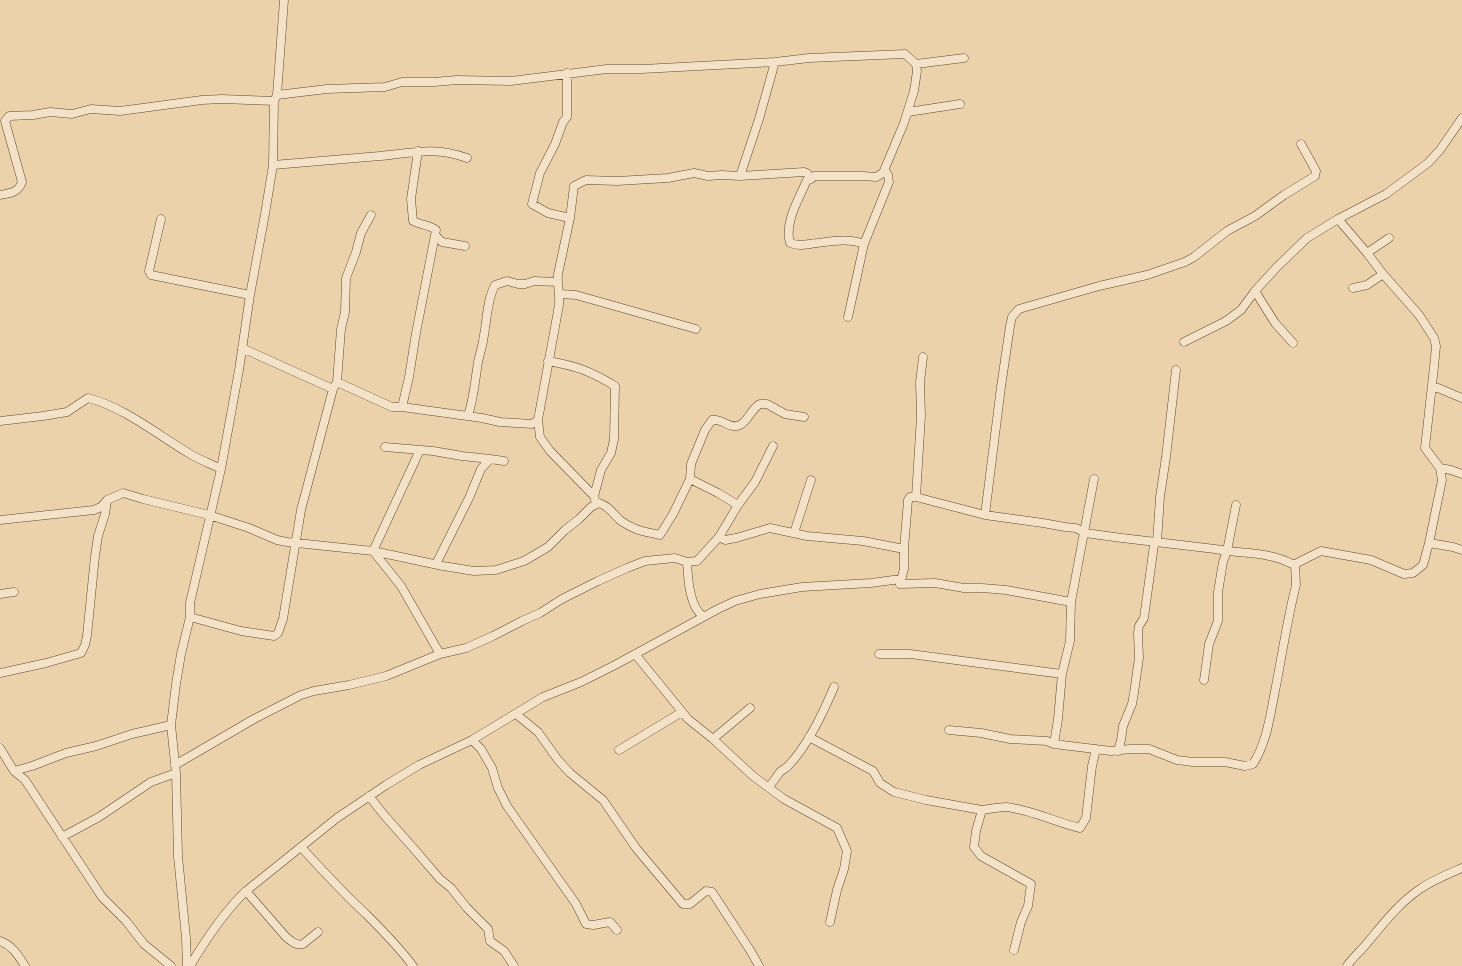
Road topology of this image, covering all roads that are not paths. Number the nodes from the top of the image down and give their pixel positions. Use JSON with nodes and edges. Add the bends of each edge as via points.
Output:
{"nodes":[{"id":1,"x":284,"y":0,"type":"edge"},
{"id":2,"x":964,"y":58,"type":"dead end"},
{"id":3,"x":775,"y":62,"type":"junction"},
{"id":4,"x":916,"y":64,"type":"junction"},
{"id":5,"x":567,"y":73,"type":"junction"},
{"id":6,"x":275,"y":98,"type":"junction"},
{"id":7,"x":960,"y":104,"type":"dead end"},
{"id":8,"x":908,"y":112,"type":"junction"},
{"id":9,"x":9,"y":116,"type":"junction"},
{"id":10,"x":0,"y":118,"type":"edge"},
{"id":11,"x":1462,"y":118,"type":"edge"},
{"id":12,"x":1301,"y":144,"type":"dead end"},
{"id":13,"x":418,"y":151,"type":"junction"},
{"id":14,"x":467,"y":158,"type":"dead end"},
{"id":15,"x":273,"y":165,"type":"junction"},
{"id":16,"x":885,"y":170,"type":"junction"},
{"id":17,"x":740,"y":176,"type":"junction"},
{"id":18,"x":811,"y":179,"type":"junction"},
{"id":19,"x":0,"y":195,"type":"edge"},
{"id":20,"x":371,"y":215,"type":"dead end"},
{"id":21,"x":570,"y":218,"type":"junction"},
{"id":22,"x":162,"y":219,"type":"dead end"},
{"id":23,"x":1338,"y":219,"type":"junction"},
{"id":24,"x":436,"y":236,"type":"junction"},
{"id":25,"x":1389,"y":238,"type":"dead end"},
{"id":26,"x":864,"y":244,"type":"junction"},
{"id":27,"x":465,"y":246,"type":"dead end"},
{"id":28,"x":1367,"y":253,"type":"junction"},
{"id":29,"x":1383,"y":274,"type":"junction"},
{"id":30,"x":557,"y":282,"type":"junction"},
{"id":31,"x":1353,"y":288,"type":"dead end"},
{"id":32,"x":1255,"y":291,"type":"junction"},
{"id":33,"x":560,"y":294,"type":"junction"},
{"id":34,"x":250,"y":295,"type":"junction"},
{"id":35,"x":848,"y":316,"type":"dead end"},
{"id":36,"x":696,"y":329,"type":"dead end"},
{"id":37,"x":1184,"y":342,"type":"dead end"},
{"id":38,"x":1293,"y":342,"type":"dead end"},
{"id":39,"x":242,"y":348,"type":"junction"},
{"id":40,"x":923,"y":357,"type":"dead end"},
{"id":41,"x":548,"y":362,"type":"junction"},
{"id":42,"x":1176,"y":370,"type":"dead end"},
{"id":43,"x":335,"y":386,"type":"junction"},
{"id":44,"x":1432,"y":388,"type":"junction"},
{"id":45,"x":1462,"y":398,"type":"edge"},
{"id":46,"x":402,"y":407,"type":"junction"},
{"id":47,"x":468,"y":416,"type":"junction"},
{"id":48,"x":804,"y":417,"type":"dead end"},
{"id":49,"x":538,"y":420,"type":"junction"},
{"id":50,"x":0,"y":421,"type":"edge"},
{"id":51,"x":773,"y":446,"type":"dead end"},
{"id":52,"x":385,"y":447,"type":"dead end"},
{"id":53,"x":420,"y":450,"type":"junction"},
{"id":54,"x":490,"y":459,"type":"junction"},
{"id":55,"x":504,"y":460,"type":"dead end"},
{"id":56,"x":1440,"y":468,"type":"junction"},
{"id":57,"x":221,"y":469,"type":"junction"},
{"id":58,"x":1462,"y":474,"type":"edge"},
{"id":59,"x":690,"y":479,"type":"junction"},
{"id":60,"x":1094,"y":479,"type":"dead end"},
{"id":61,"x":811,"y":480,"type":"dead end"},
{"id":62,"x":916,"y":497,"type":"junction"},
{"id":63,"x":107,"y":500,"type":"junction"},
{"id":64,"x":595,"y":500,"type":"junction"},
{"id":65,"x":738,"y":505,"type":"junction"},
{"id":66,"x":1236,"y":505,"type":"dead end"},
{"id":67,"x":209,"y":515,"type":"junction"},
{"id":68,"x":985,"y":515,"type":"junction"},
{"id":69,"x":0,"y":520,"type":"edge"},
{"id":70,"x":794,"y":533,"type":"junction"},
{"id":71,"x":1085,"y":533,"type":"junction"},
{"id":72,"x":719,"y":537,"type":"junction"},
{"id":73,"x":1156,"y":542,"type":"junction"},
{"id":74,"x":1429,"y":542,"type":"junction"},
{"id":75,"x":296,"y":543,"type":"junction"},
{"id":76,"x":904,"y":549,"type":"junction"},
{"id":77,"x":1462,"y":550,"type":"edge"},
{"id":78,"x":373,"y":551,"type":"junction"},
{"id":79,"x":1227,"y":551,"type":"junction"},
{"id":80,"x":687,"y":562,"type":"junction"},
{"id":81,"x":436,"y":564,"type":"junction"},
{"id":82,"x":1295,"y":564,"type":"junction"},
{"id":83,"x":900,"y":584,"type":"junction"},
{"id":84,"x":14,"y":592,"type":"dead end"},
{"id":85,"x":0,"y":594,"type":"edge"},
{"id":86,"x":1071,"y":602,"type":"junction"},
{"id":87,"x":703,"y":616,"type":"junction"},
{"id":88,"x":190,"y":617,"type":"junction"},
{"id":89,"x":440,"y":654,"type":"junction"},
{"id":90,"x":635,"y":654,"type":"junction"},
{"id":91,"x":879,"y":654,"type":"dead end"},
{"id":92,"x":0,"y":673,"type":"edge"},
{"id":93,"x":1062,"y":674,"type":"junction"},
{"id":94,"x":1204,"y":680,"type":"dead end"},
{"id":95,"x":834,"y":687,"type":"dead end"},
{"id":96,"x":750,"y":708,"type":"dead end"},
{"id":97,"x":682,"y":712,"type":"junction"},
{"id":98,"x":516,"y":714,"type":"junction"},
{"id":99,"x":171,"y":725,"type":"junction"},
{"id":100,"x":949,"y":730,"type":"dead end"},
{"id":101,"x":809,"y":737,"type":"junction"},
{"id":102,"x":713,"y":739,"type":"junction"},
{"id":103,"x":472,"y":740,"type":"junction"},
{"id":104,"x":1054,"y":744,"type":"junction"},
{"id":105,"x":0,"y":748,"type":"edge"},
{"id":106,"x":1096,"y":749,"type":"junction"},
{"id":107,"x":619,"y":750,"type":"dead end"},
{"id":108,"x":1118,"y":751,"type":"junction"},
{"id":109,"x":175,"y":769,"type":"junction"},
{"id":110,"x":14,"y":771,"type":"junction"},
{"id":111,"x":768,"y":787,"type":"junction"},
{"id":112,"x":369,"y":796,"type":"junction"},
{"id":113,"x":982,"y":810,"type":"junction"},
{"id":114,"x":62,"y":837,"type":"junction"},
{"id":115,"x":301,"y":847,"type":"junction"},
{"id":116,"x":1462,"y":868,"type":"edge"},
{"id":117,"x":246,"y":891,"type":"junction"},
{"id":118,"x":830,"y":922,"type":"dead end"},
{"id":119,"x":617,"y":930,"type":"dead end"},
{"id":120,"x":318,"y":932,"type":"dead end"},
{"id":121,"x":0,"y":941,"type":"edge"},
{"id":122,"x":1014,"y":950,"type":"dead end"},
{"id":123,"x":25,"y":966,"type":"edge"},
{"id":124,"x":171,"y":966,"type":"edge"},
{"id":125,"x":189,"y":966,"type":"edge"},
{"id":126,"x":413,"y":966,"type":"edge"},
{"id":127,"x":514,"y":966,"type":"edge"},
{"id":128,"x":759,"y":966,"type":"edge"},
{"id":129,"x":1347,"y":966,"type":"edge"}],
"edges":[{"from":1,"to":6,"type":"street"},
{"from":2,"to":4,"type":"street"},
{"from":3,"to":4,"type":"street","via":[[905,54]]},
{"from":3,"to":5,"type":"street"},
{"from":3,"to":17,"type":"street"},
{"from":4,"to":8,"type":"street"},
{"from":5,"to":6,"type":"street","via":[[511,81],[402,82]]},
{"from":5,"to":21,"type":"street","via":[[566,117],[540,173],[532,204],[548,213]]},
{"from":6,"to":9,"type":"street","via":[[202,100],[120,111],[91,109],[72,114],[50,112]]},
{"from":6,"to":15,"type":"street"},
{"from":7,"to":8,"type":"street"},
{"from":8,"to":16,"type":"street"},
{"from":9,"to":10,"type":"street"},
{"from":9,"to":19,"type":"street","via":[[5,121],[22,182],[16,192]]},
{"from":11,"to":23,"type":"street","via":[[1428,163],[1386,194]]},
{"from":12,"to":68,"type":"street","via":[[1316,171],[1315,176],[1227,231],[1194,257],[1147,275],[1015,312],[1003,370]]},
{"from":13,"to":14,"type":"street","via":[[437,150]]},
{"from":13,"to":15,"type":"street"},
{"from":13,"to":24,"type":"street","via":[[411,198],[413,221],[432,227]]},
{"from":15,"to":34,"type":"street"},
{"from":16,"to":18,"type":"street","via":[[876,177],[814,176]]},
{"from":16,"to":26,"type":"street","via":[[889,182]]},
{"from":17,"to":18,"type":"street","via":[[800,171]]},
{"from":17,"to":21,"type":"street","via":[[694,173],[668,178],[586,180],[574,186]]},
{"from":18,"to":26,"type":"street","via":[[807,180],[794,209],[788,232],[790,243],[853,241]]},
{"from":20,"to":43,"type":"street","via":[[361,233],[346,278]]},
{"from":21,"to":30,"type":"street"},
{"from":22,"to":34,"type":"street","via":[[149,271],[151,275]]},
{"from":23,"to":28,"type":"street"},
{"from":23,"to":32,"type":"street","via":[[1307,238]]},
{"from":24,"to":27,"type":"street","via":[[442,242]]},
{"from":24,"to":46,"type":"street"},
{"from":25,"to":28,"type":"street"},
{"from":26,"to":35,"type":"street"},
{"from":28,"to":29,"type":"street"},
{"from":29,"to":31,"type":"street","via":[[1367,285]]},
{"from":29,"to":44,"type":"street","via":[[1420,315],[1434,338]]},
{"from":30,"to":33,"type":"street"},
{"from":30,"to":47,"type":"street","via":[[495,285]]},
{"from":32,"to":37,"type":"street","via":[[1241,310],[1226,321]]},
{"from":32,"to":38,"type":"street","via":[[1275,323]]},
{"from":33,"to":36,"type":"street","via":[[576,295]]},
{"from":33,"to":41,"type":"street"},
{"from":34,"to":39,"type":"street"},
{"from":39,"to":43,"type":"street"},
{"from":39,"to":57,"type":"street"},
{"from":40,"to":62,"type":"street"},
{"from":41,"to":49,"type":"street"},
{"from":41,"to":64,"type":"street","via":[[582,368],[615,386],[614,439],[611,453],[601,470]]},
{"from":42,"to":73,"type":"street"},
{"from":43,"to":46,"type":"street","via":[[392,407]]},
{"from":43,"to":75,"type":"street","via":[[301,510]]},
{"from":44,"to":45,"type":"street"},
{"from":44,"to":56,"type":"street","via":[[1425,448]]},
{"from":46,"to":47,"type":"street"},
{"from":47,"to":49,"type":"street","via":[[523,424]]},
{"from":48,"to":59,"type":"street","via":[[785,414],[767,404],[760,404],[739,426],[712,420],[691,464]]},
{"from":49,"to":64,"type":"street","via":[[540,437]]},
{"from":50,"to":57,"type":"street","via":[[67,412],[88,398],[102,402]]},
{"from":51,"to":65,"type":"street","via":[[755,482]]},
{"from":52,"to":53,"type":"street"},
{"from":53,"to":54,"type":"street"},
{"from":53,"to":78,"type":"street"},
{"from":54,"to":55,"type":"street"},
{"from":54,"to":81,"type":"street","via":[[480,469]]},
{"from":56,"to":58,"type":"street"},
{"from":56,"to":74,"type":"street","via":[[1442,480]]},
{"from":57,"to":67,"type":"street"},
{"from":59,"to":64,"type":"street","via":[[660,535],[634,529]]},
{"from":59,"to":65,"type":"street"},
{"from":60,"to":71,"type":"street"},
{"from":61,"to":70,"type":"street"},
{"from":62,"to":68,"type":"street"},
{"from":62,"to":76,"type":"street","via":[[908,500]]},
{"from":63,"to":67,"type":"street","via":[[123,493]]},
{"from":63,"to":69,"type":"street","via":[[94,510]]},
{"from":63,"to":92,"type":"street","via":[[95,556],[87,636],[81,653]]},
{"from":64,"to":81,"type":"street","via":[[548,547],[524,561],[486,571]]},
{"from":65,"to":72,"type":"street"},
{"from":66,"to":79,"type":"street"},
{"from":67,"to":75,"type":"street","via":[[276,540]]},
{"from":67,"to":88,"type":"street","via":[[190,603]]},
{"from":68,"to":71,"type":"street","via":[[1043,522],[1076,528]]},
{"from":70,"to":72,"type":"street","via":[[770,528],[725,540]]},
{"from":70,"to":76,"type":"street"},
{"from":71,"to":73,"type":"street"},
{"from":71,"to":86,"type":"street"},
{"from":72,"to":80,"type":"street","via":[[697,561]]},
{"from":73,"to":79,"type":"street"},
{"from":73,"to":108,"type":"street","via":[[1144,618],[1139,626],[1139,658],[1132,704],[1124,722]]},
{"from":74,"to":77,"type":"street"},
{"from":74,"to":82,"type":"street","via":[[1423,565],[1413,573],[1404,574],[1371,560],[1321,550]]},
{"from":75,"to":78,"type":"street"},
{"from":75,"to":88,"type":"street","via":[[283,619],[274,636]]},
{"from":76,"to":83,"type":"street"},
{"from":78,"to":81,"type":"street"},
{"from":78,"to":89,"type":"street","via":[[401,586]]},
{"from":79,"to":82,"type":"street","via":[[1266,555]]},
{"from":79,"to":94,"type":"street","via":[[1222,562],[1218,592],[1218,621]]},
{"from":80,"to":87,"type":"street","via":[[693,605]]},
{"from":80,"to":89,"type":"street","via":[[681,559],[645,561],[562,599],[493,636],[466,648]]},
{"from":82,"to":108,"type":"street","via":[[1296,585],[1270,717],[1260,754],[1253,764],[1177,760],[1150,749]]},
{"from":83,"to":86,"type":"street","via":[[935,583],[1016,591]]},
{"from":83,"to":87,"type":"street","via":[[901,579],[802,587],[735,601]]},
{"from":84,"to":85,"type":"street"},
{"from":86,"to":93,"type":"street","via":[[1070,641]]},
{"from":87,"to":90,"type":"street"},
{"from":88,"to":99,"type":"street","via":[[184,636]]},
{"from":89,"to":109,"type":"street","via":[[386,676],[301,695],[262,715]]},
{"from":90,"to":97,"type":"street"},
{"from":90,"to":98,"type":"street","via":[[581,682],[543,697]]},
{"from":91,"to":93,"type":"street","via":[[910,654]]},
{"from":93,"to":104,"type":"street"},
{"from":95,"to":101,"type":"street"},
{"from":96,"to":102,"type":"street"},
{"from":97,"to":102,"type":"street"},
{"from":97,"to":107,"type":"street"},
{"from":98,"to":103,"type":"street"},
{"from":98,"to":128,"type":"street","via":[[538,732],[570,773],[603,800],[636,848],[683,904],[690,904],[706,891],[712,892]]},
{"from":99,"to":109,"type":"street"},
{"from":99,"to":110,"type":"street","via":[[66,753]]},
{"from":100,"to":104,"type":"street"},
{"from":101,"to":111,"type":"street"},
{"from":101,"to":113,"type":"street","via":[[873,771],[880,783],[894,792]]},
{"from":102,"to":111,"type":"street"},
{"from":103,"to":112,"type":"street"},
{"from":103,"to":119,"type":"street","via":[[492,768],[507,806],[576,904],[586,924],[610,922]]},
{"from":104,"to":106,"type":"street"},
{"from":105,"to":110,"type":"street"},
{"from":106,"to":108,"type":"street"},
{"from":106,"to":113,"type":"street","via":[[1086,818],[1080,828],[1043,815],[1005,807]]},
{"from":109,"to":114,"type":"street"},
{"from":109,"to":125,"type":"street","via":[[178,856]]},
{"from":110,"to":114,"type":"street","via":[[25,780]]},
{"from":111,"to":118,"type":"street","via":[[837,828],[847,851]]},
{"from":112,"to":115,"type":"street"},
{"from":112,"to":127,"type":"street","via":[[488,929],[490,941],[504,951]]},
{"from":113,"to":122,"type":"street","via":[[974,847],[981,856],[1031,884],[1028,906],[1020,922]]},
{"from":114,"to":124,"type":"street","via":[[102,897],[144,944]]},
{"from":115,"to":117,"type":"street"},
{"from":115,"to":126,"type":"street"},
{"from":116,"to":129,"type":"street","via":[[1419,889],[1376,931]]},
{"from":117,"to":120,"type":"street","via":[[293,943],[300,945]]},
{"from":117,"to":125,"type":"street","via":[[207,936]]},
{"from":121,"to":123,"type":"street","via":[[18,954]]}]}
